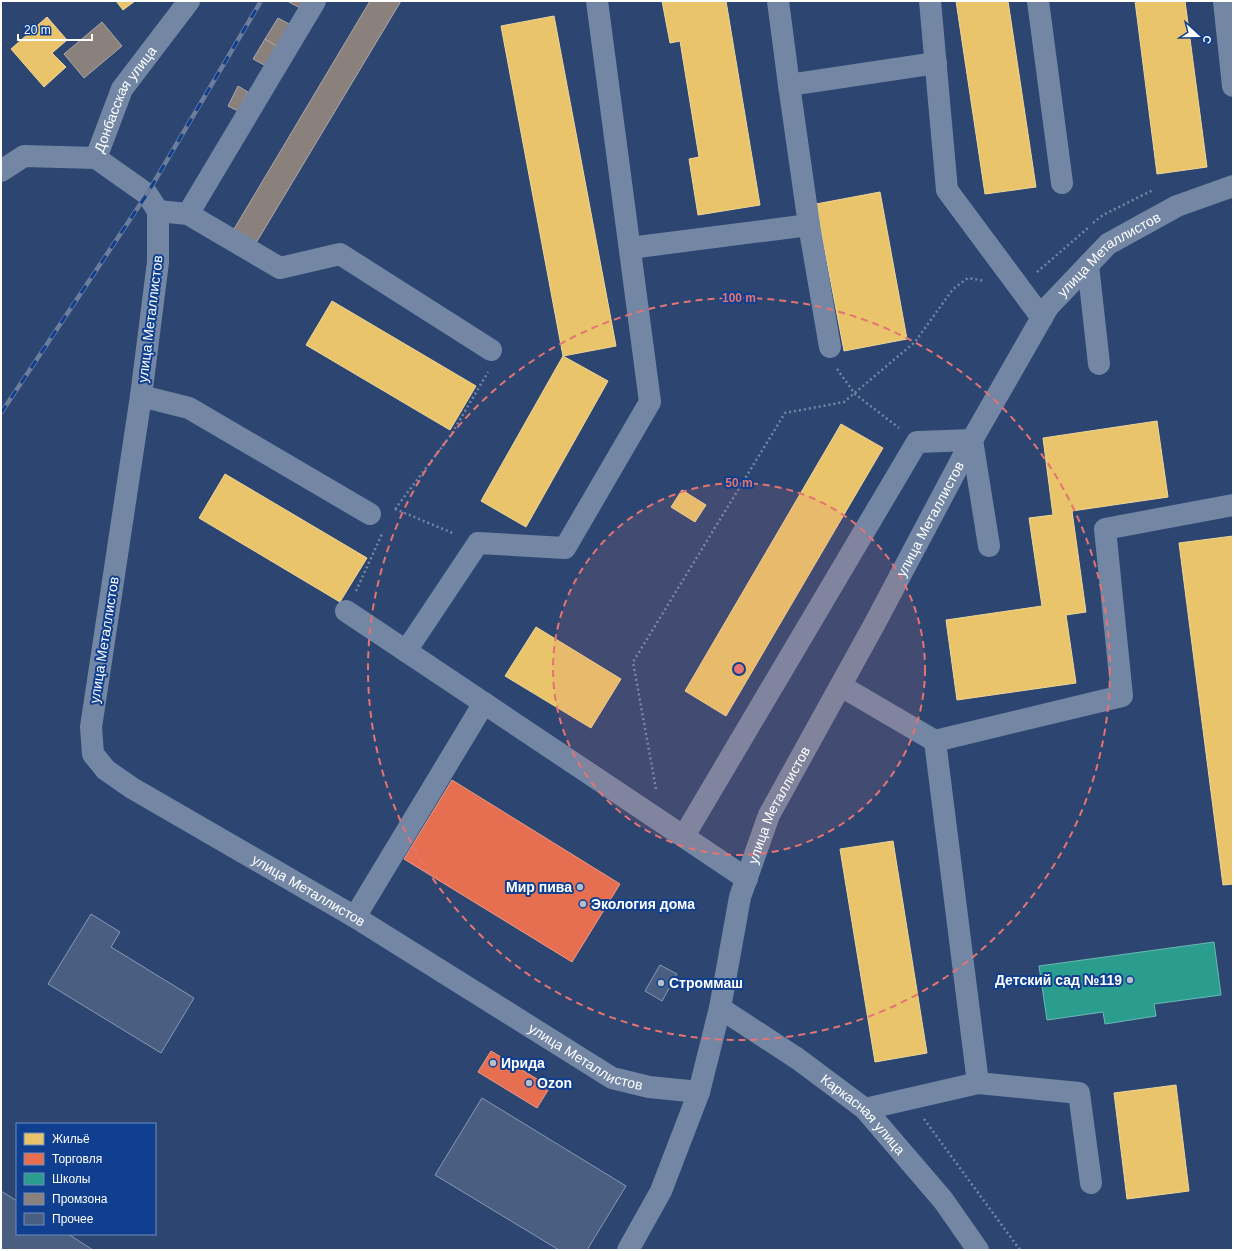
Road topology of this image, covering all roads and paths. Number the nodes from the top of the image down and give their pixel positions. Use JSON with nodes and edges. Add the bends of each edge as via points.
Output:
{"nodes":[{"id":1,"x":189,"y":1,"type":"edge"},
{"id":2,"x":315,"y":1,"type":"edge"},
{"id":3,"x":597,"y":1,"type":"edge"},
{"id":4,"x":778,"y":1,"type":"edge"},
{"id":5,"x":930,"y":1,"type":"edge"},
{"id":6,"x":1038,"y":1,"type":"edge"},
{"id":7,"x":1224,"y":1,"type":"edge"},
{"id":8,"x":936,"y":63,"type":"junction"},
{"id":9,"x":790,"y":85,"type":"junction"},
{"id":10,"x":1233,"y":86,"type":"edge"},
{"id":11,"x":96,"y":158,"type":"junction"},
{"id":12,"x":1,"y":171,"type":"edge"},
{"id":13,"x":1062,"y":183,"type":"dead end"},
{"id":14,"x":1233,"y":186,"type":"edge"},
{"id":15,"x":1157,"y":189,"type":"dead end"},
{"id":16,"x":158,"y":211,"type":"junction"},
{"id":17,"x":188,"y":214,"type":"junction"},
{"id":18,"x":809,"y":225,"type":"junction"},
{"id":19,"x":630,"y":248,"type":"junction"},
{"id":20,"x":1088,"y":265,"type":"junction"},
{"id":21,"x":1020,"y":288,"type":"junction"},
{"id":22,"x":1042,"y":318,"type":"junction"},
{"id":23,"x":830,"y":347,"type":"joint"},
{"id":24,"x":491,"y":350,"type":"joint"},
{"id":25,"x":1099,"y":364,"type":"dead end"},
{"id":26,"x":855,"y":394,"type":"junction"},
{"id":27,"x":141,"y":396,"type":"junction"},
{"id":28,"x":972,"y":440,"type":"junction"},
{"id":29,"x":917,"y":442,"type":"junction"},
{"id":30,"x":1233,"y":505,"type":"edge"},
{"id":31,"x":395,"y":509,"type":"junction"},
{"id":32,"x":378,"y":519,"type":"junction"},
{"id":33,"x":478,"y":543,"type":"junction"},
{"id":34,"x":989,"y":546,"type":"dead end"},
{"id":35,"x":346,"y":611,"type":"joint"},
{"id":36,"x":406,"y":651,"type":"junction"},
{"id":37,"x":840,"y":686,"type":"junction"},
{"id":38,"x":484,"y":703,"type":"junction"},
{"id":39,"x":935,"y":741,"type":"junction"},
{"id":40,"x":662,"y":822,"type":"junction"},
{"id":41,"x":684,"y":836,"type":"junction"},
{"id":42,"x":747,"y":878,"type":"junction"},
{"id":43,"x":355,"y":917,"type":"junction"},
{"id":44,"x":720,"y":1008,"type":"junction"},
{"id":45,"x":978,"y":1083,"type":"junction"},
{"id":46,"x":699,"y":1092,"type":"junction"},
{"id":47,"x":910,"y":1099,"type":"junction"},
{"id":48,"x":865,"y":1109,"type":"junction"},
{"id":49,"x":1091,"y":1183,"type":"dead end"},
{"id":50,"x":628,"y":1250,"type":"edge"},
{"id":51,"x":978,"y":1250,"type":"edge"},
{"id":52,"x":1020,"y":1250,"type":"edge"}],
"edges":[{"from":1,"to":11,"type":"street","name":"Донбасская улица","via":[[122,89]]},
{"from":2,"to":17,"type":"street"},
{"from":3,"to":19,"type":"street"},
{"from":4,"to":9,"type":"street"},
{"from":5,"to":8,"type":"street"},
{"from":6,"to":13,"type":"street"},
{"from":7,"to":10,"type":"street"},
{"from":8,"to":9,"type":"street"},
{"from":8,"to":21,"type":"street","via":[[947,190]]},
{"from":9,"to":18,"type":"street"},
{"from":11,"to":12,"type":"street","name":"Донбасская улица","via":[[24,156]]},
{"from":11,"to":16,"type":"street","via":[[147,194]]},
{"from":14,"to":20,"type":"main road","name":"улица Металлистов","via":[[1177,206],[1108,244]]},
{"from":15,"to":21,"type":"path","via":[[1103,215]]},
{"from":16,"to":17,"type":"street"},
{"from":16,"to":27,"type":"street","name":"улица Металлистов","via":[[158,262]]},
{"from":17,"to":24,"type":"street","via":[[280,268],[340,254]]},
{"from":18,"to":19,"type":"street"},
{"from":18,"to":23,"type":"street"},
{"from":19,"to":33,"type":"street","via":[[650,402],[565,548]]},
{"from":20,"to":22,"type":"main road","name":"улица Металлистов","via":[[1048,307]]},
{"from":20,"to":25,"type":"street"},
{"from":21,"to":22,"type":"street"},
{"from":21,"to":26,"type":"path","via":[[968,278],[953,289],[915,342]]},
{"from":22,"to":28,"type":"main road","name":"улица Металлистов"},
{"from":23,"to":26,"type":"path","via":[[837,372]]},
{"from":24,"to":31,"type":"path","via":[[492,365],[451,435]]},
{"from":26,"to":29,"type":"path"},
{"from":26,"to":40,"type":"path","via":[[844,402],[785,413],[633,662]]},
{"from":27,"to":32,"type":"street","via":[[189,408]]},
{"from":27,"to":43,"type":"street","name":"улица Металлистов","via":[[91,727],[93,754],[106,770],[132,788]]},
{"from":28,"to":29,"type":"street"},
{"from":28,"to":34,"type":"street"},
{"from":28,"to":37,"type":"main road","name":"улица Металлистов"},
{"from":29,"to":41,"type":"street"},
{"from":30,"to":39,"type":"street","via":[[1105,529],[1122,696]]},
{"from":31,"to":32,"type":"path"},
{"from":31,"to":33,"type":"path"},
{"from":32,"to":35,"type":"path"},
{"from":33,"to":36,"type":"street"},
{"from":35,"to":36,"type":"street"},
{"from":36,"to":38,"type":"street"},
{"from":37,"to":39,"type":"street"},
{"from":37,"to":42,"type":"main road","name":"улица Металлистов","via":[[769,815]]},
{"from":38,"to":40,"type":"street"},
{"from":38,"to":43,"type":"street"},
{"from":39,"to":45,"type":"street"},
{"from":40,"to":41,"type":"street"},
{"from":41,"to":42,"type":"street"},
{"from":42,"to":44,"type":"main road","name":"улица Металлистов","via":[[740,897]]},
{"from":43,"to":46,"type":"street","name":"улица Металлистов","via":[[612,1078],[649,1087]]},
{"from":44,"to":46,"type":"main road","name":"улица Металлистов"},
{"from":44,"to":48,"type":"main road","name":"Каркасная улица","via":[[798,1059]]},
{"from":45,"to":47,"type":"street"},
{"from":45,"to":49,"type":"street","via":[[1079,1093]]},
{"from":46,"to":50,"type":"main road","via":[[661,1191]]},
{"from":47,"to":48,"type":"street"},
{"from":47,"to":52,"type":"path"},
{"from":48,"to":51,"type":"main road","name":"Каркасная улица","via":[[943,1200]]}]}
